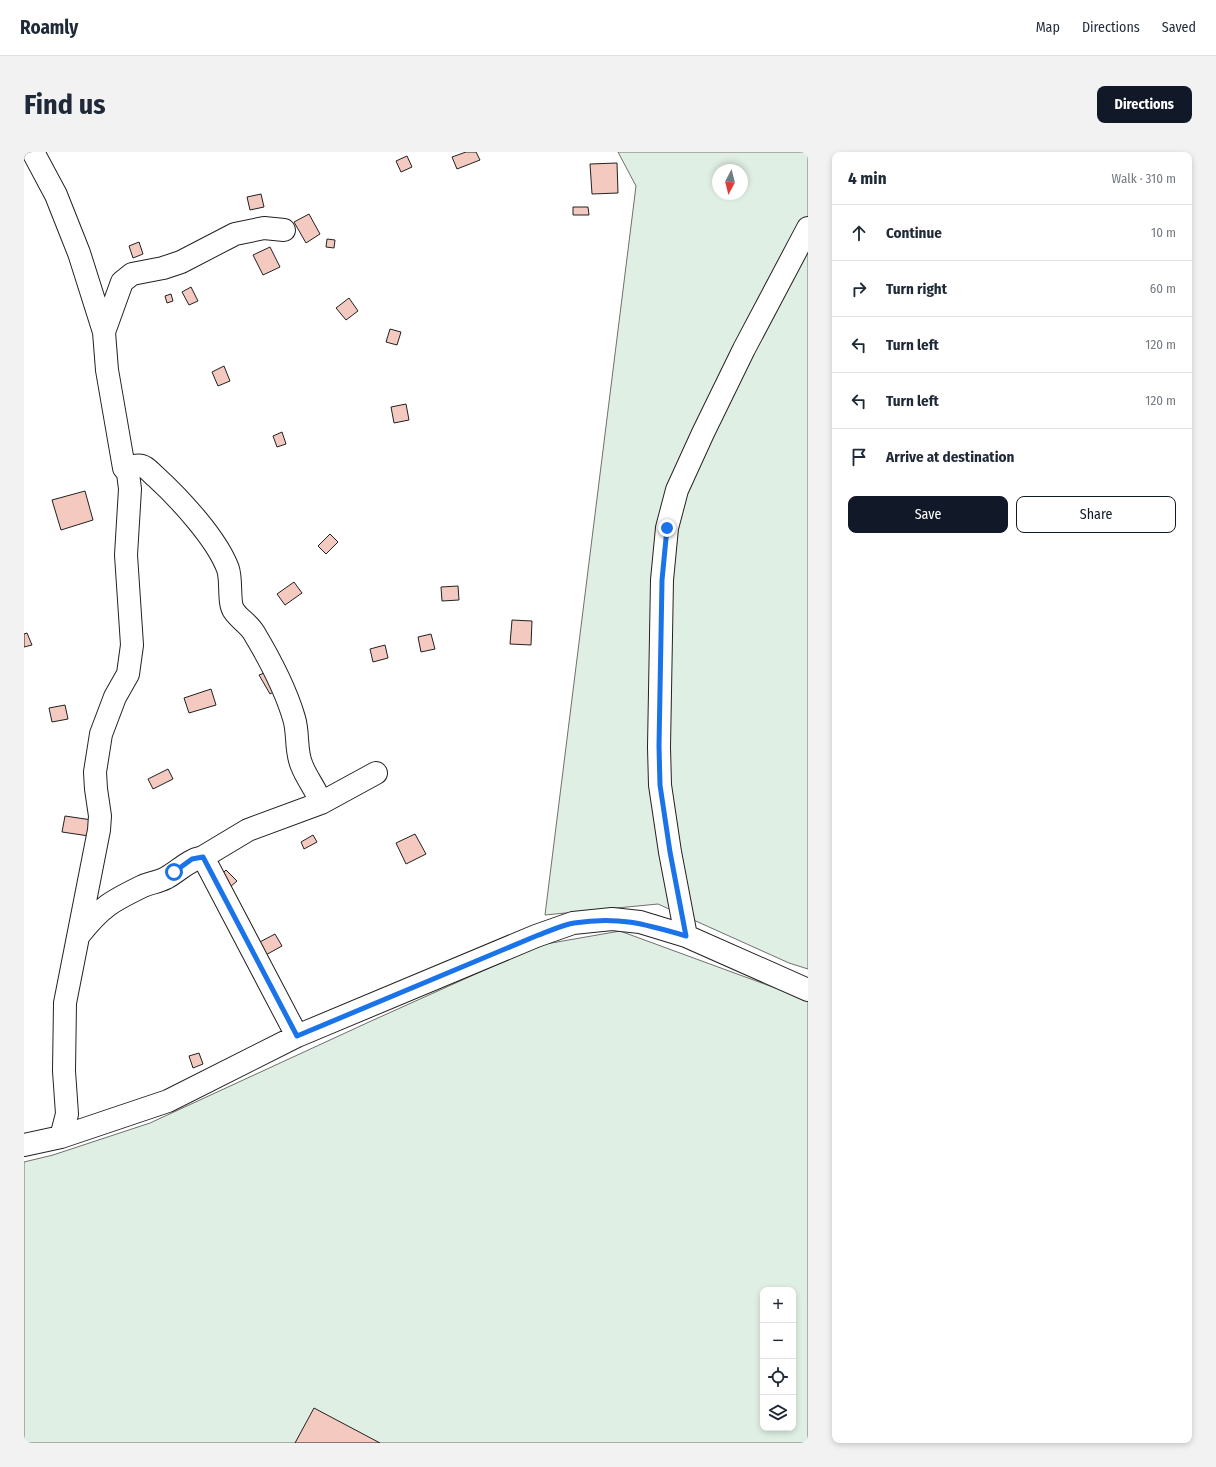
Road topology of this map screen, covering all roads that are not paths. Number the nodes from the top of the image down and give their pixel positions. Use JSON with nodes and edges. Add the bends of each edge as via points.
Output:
{"nodes":[{"id":1,"x":33,"y":152,"type":"edge"},
{"id":2,"x":808,"y":228,"type":"edge"},
{"id":3,"x":284,"y":230,"type":"dead end"},
{"id":4,"x":104,"y":332,"type":"junction"},
{"id":5,"x":124,"y":468,"type":"junction"},
{"id":6,"x":376,"y":773,"type":"dead end"},
{"id":7,"x":321,"y":803,"type":"junction"},
{"id":8,"x":203,"y":857,"type":"junction"},
{"id":9,"x":686,"y":936,"type":"junction"},
{"id":10,"x":77,"y":938,"type":"junction"},
{"id":11,"x":808,"y":990,"type":"edge"},
{"id":12,"x":297,"y":1036,"type":"junction"},
{"id":13,"x":61,"y":1138,"type":"junction"},
{"id":14,"x":24,"y":1145,"type":"edge"}],
"edges":[{"from":1,"to":4,"type":"street","via":[[56,195],[79,253]]},
{"from":2,"to":9,"type":"street","via":[[703,433],[677,490],[667,528],[662,580],[660,785]]},
{"from":3,"to":4,"type":"street","via":[[264,228],[235,234],[181,262],[132,274],[122,282]]},
{"from":4,"to":5,"type":"street","via":[[107,370]]},
{"from":5,"to":7,"type":"street","via":[[143,466],[168,488],[220,552],[229,571],[234,611],[253,631],[274,670],[295,720],[299,758]]},
{"from":5,"to":10,"type":"street","via":[[128,473],[130,489],[126,555],[132,651],[128,674],[115,697],[101,734],[95,772],[99,830]]},
{"from":6,"to":7,"type":"street"},
{"from":7,"to":8,"type":"street","via":[[248,830]]},
{"from":8,"to":10,"type":"street","via":[[192,859],[167,878],[110,902],[96,914]]},
{"from":8,"to":12,"type":"street"},
{"from":9,"to":11,"type":"street"},
{"from":9,"to":12,"type":"street","via":[[640,922],[612,919],[572,923]]},
{"from":10,"to":13,"type":"street","via":[[64,1003],[67,1114]]},
{"from":12,"to":13,"type":"street","via":[[168,1101]]},
{"from":13,"to":14,"type":"street"}]}
